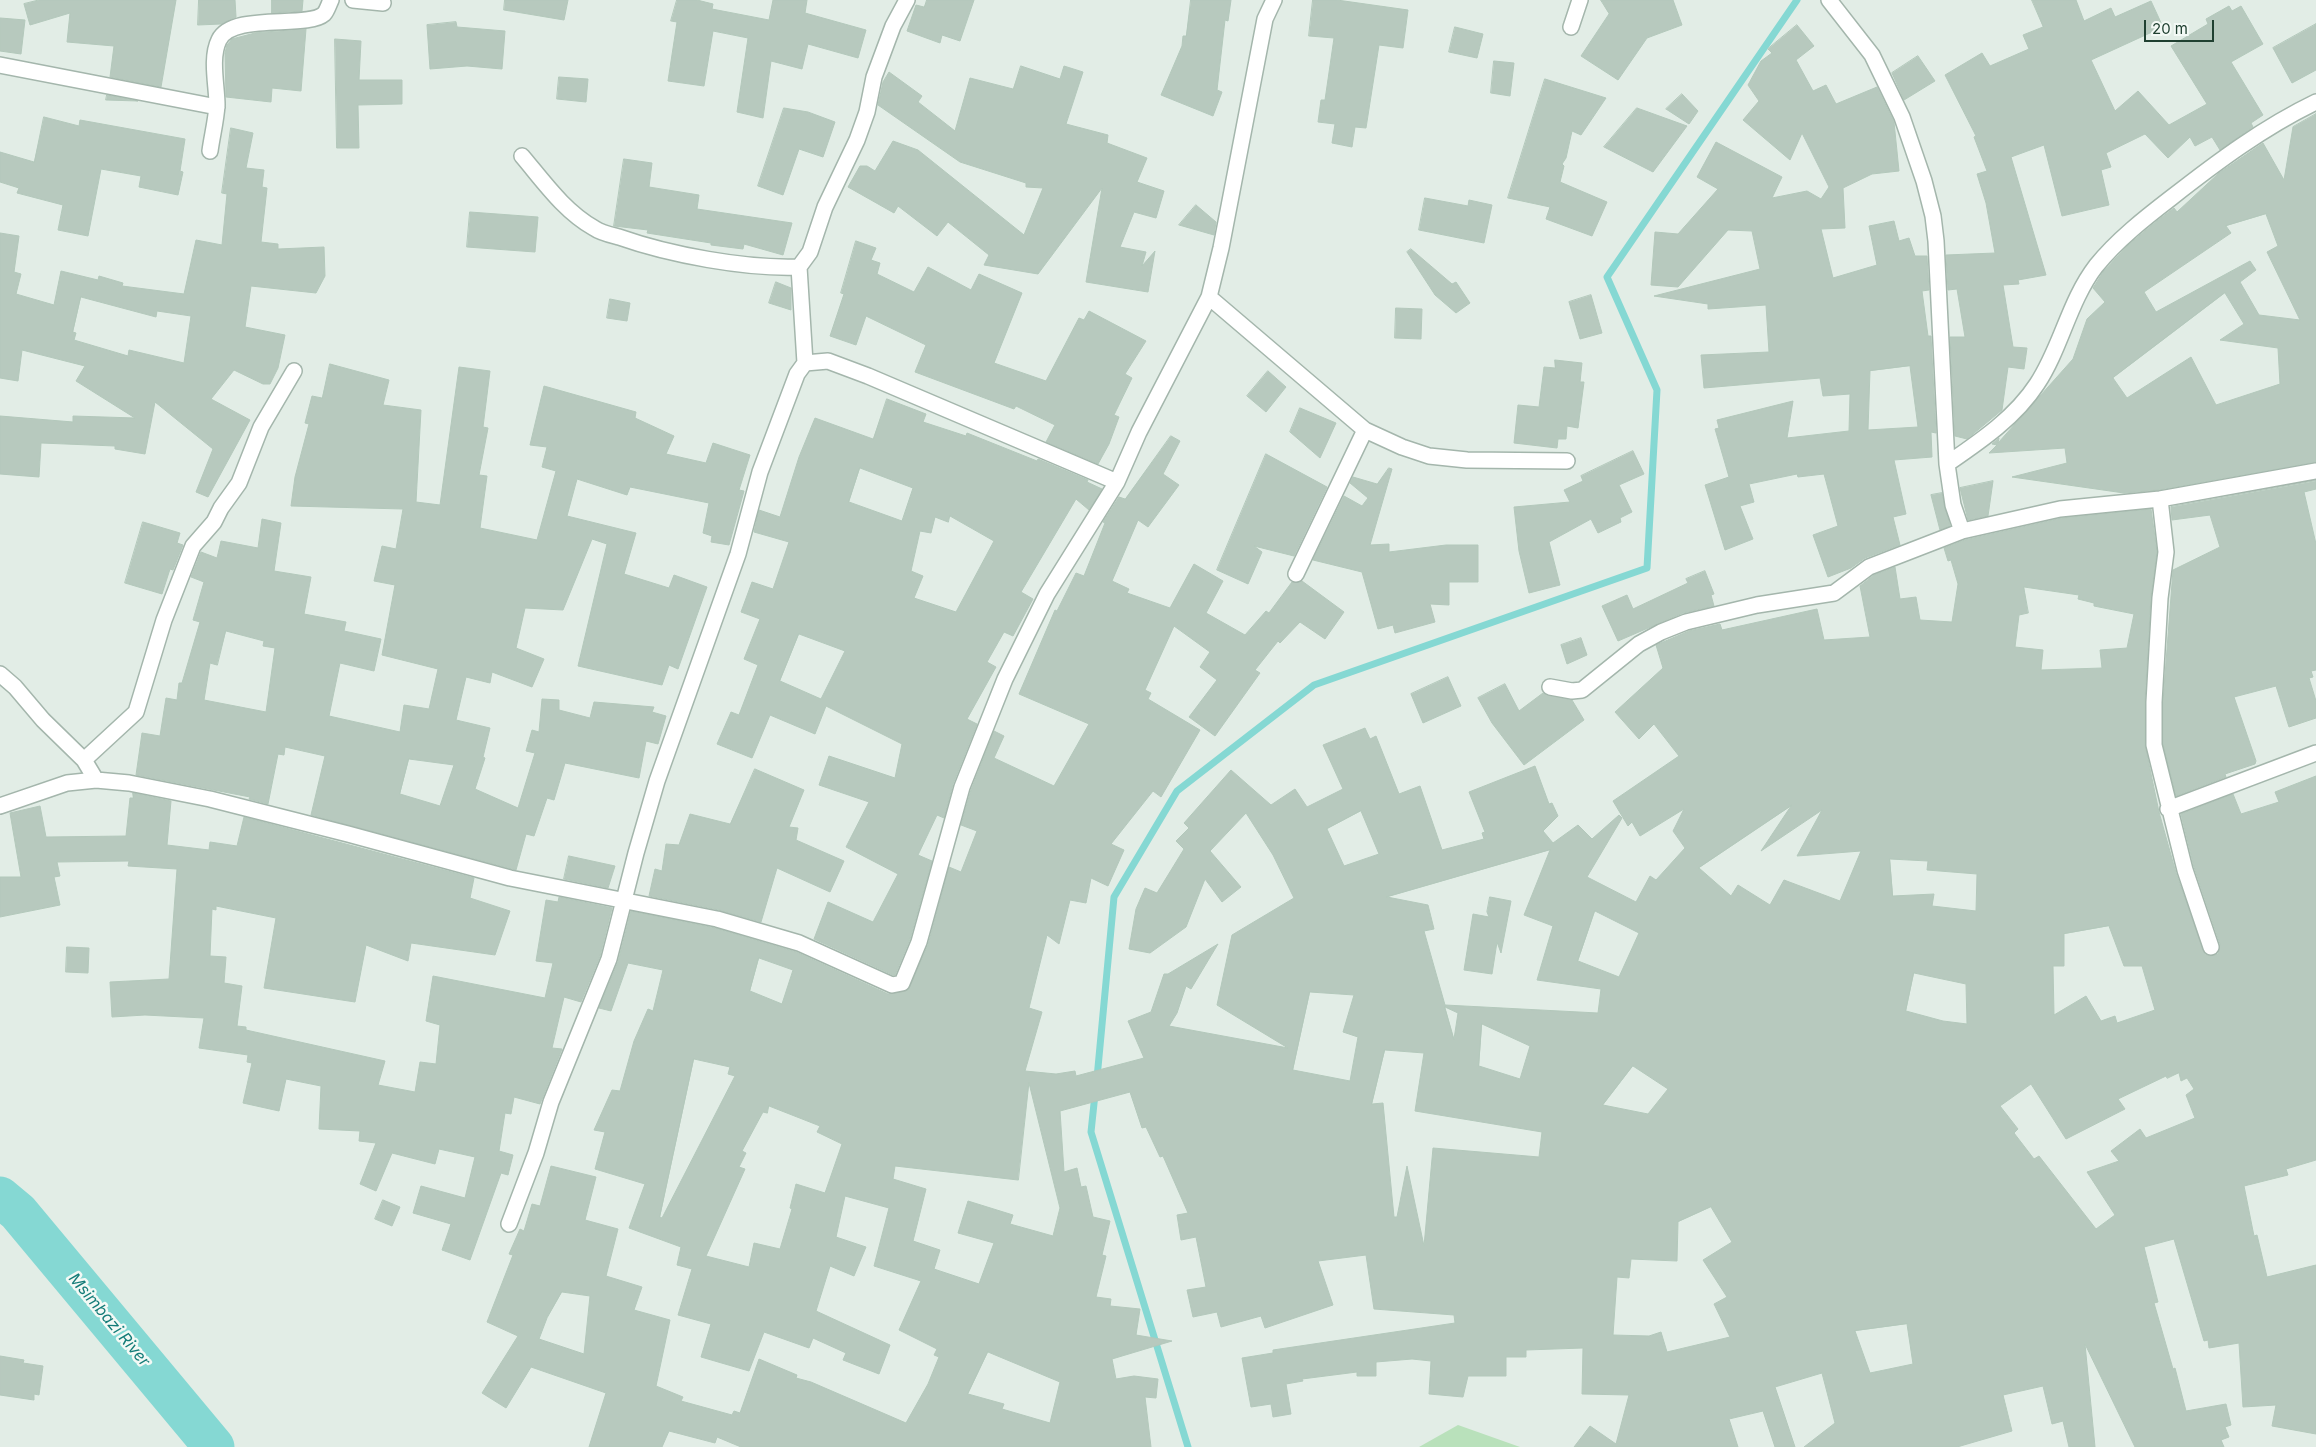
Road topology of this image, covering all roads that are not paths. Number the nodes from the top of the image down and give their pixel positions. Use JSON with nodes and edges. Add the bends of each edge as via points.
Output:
{"nodes":[{"id":1,"x":331,"y":0,"type":"edge"},
{"id":2,"x":353,"y":0,"type":"edge"},
{"id":3,"x":908,"y":0,"type":"edge"},
{"id":4,"x":1274,"y":0,"type":"edge"},
{"id":5,"x":1580,"y":0,"type":"edge"},
{"id":6,"x":1829,"y":0,"type":"edge"},
{"id":7,"x":383,"y":3,"type":"dead end"},
{"id":8,"x":1571,"y":27,"type":"dead end"},
{"id":9,"x":0,"y":65,"type":"edge"},
{"id":10,"x":2316,"y":102,"type":"edge"},
{"id":11,"x":217,"y":107,"type":"junction"},
{"id":12,"x":210,"y":151,"type":"dead end"},
{"id":13,"x":522,"y":156,"type":"dead end"},
{"id":14,"x":799,"y":267,"type":"junction"},
{"id":15,"x":1210,"y":298,"type":"junction"},
{"id":16,"x":805,"y":363,"type":"junction"},
{"id":17,"x":294,"y":370,"type":"dead end"},
{"id":18,"x":1365,"y":430,"type":"junction"},
{"id":19,"x":1567,"y":461,"type":"dead end"},
{"id":20,"x":1947,"y":464,"type":"junction"},
{"id":21,"x":2316,"y":471,"type":"edge"},
{"id":22,"x":1117,"y":482,"type":"junction"},
{"id":23,"x":2160,"y":499,"type":"junction"},
{"id":24,"x":1962,"y":531,"type":"junction"},
{"id":25,"x":1296,"y":574,"type":"dead end"},
{"id":26,"x":0,"y":674,"type":"edge"},
{"id":27,"x":1550,"y":687,"type":"dead end"},
{"id":28,"x":2316,"y":753,"type":"edge"},
{"id":29,"x":84,"y":760,"type":"junction"},
{"id":30,"x":96,"y":780,"type":"junction"},
{"id":31,"x":0,"y":806,"type":"edge"},
{"id":32,"x":2168,"y":809,"type":"junction"},
{"id":33,"x":625,"y":900,"type":"junction"},
{"id":34,"x":2211,"y":947,"type":"dead end"},
{"id":35,"x":509,"y":1224,"type":"dead end"}],
"edges":[{"from":1,"to":11,"type":"street","via":[[324,13],[312,20],[270,20],[224,34],[216,49]]},
{"from":2,"to":7,"type":"street"},
{"from":3,"to":14,"type":"street","via":[[893,26],[874,77],[857,140],[825,207],[810,252]]},
{"from":4,"to":15,"type":"street","via":[[1263,28]]},
{"from":5,"to":8,"type":"street"},
{"from":6,"to":20,"type":"street","via":[[1872,55],[1902,117],[1927,190],[1936,241]]},
{"from":9,"to":11,"type":"street"},
{"from":10,"to":20,"type":"street","via":[[2236,149],[2126,235],[2096,266],[2086,282],[2037,385],[2019,407],[1988,435]]},
{"from":11,"to":12,"type":"street"},
{"from":13,"to":14,"type":"street","via":[[565,206],[595,229],[642,245],[714,259]]},
{"from":14,"to":16,"type":"street"},
{"from":15,"to":18,"type":"street"},
{"from":15,"to":22,"type":"street","via":[[1139,432]]},
{"from":16,"to":22,"type":"street","via":[[828,361],[860,373]]},
{"from":16,"to":33,"type":"street","via":[[797,374],[760,472],[738,554],[657,781]]},
{"from":17,"to":29,"type":"street","via":[[261,427],[239,483],[214,522],[193,546],[164,620],[136,712]]},
{"from":18,"to":19,"type":"street","via":[[1429,456],[1466,460]]},
{"from":18,"to":25,"type":"street"},
{"from":20,"to":24,"type":"street","via":[[1953,505]]},
{"from":21,"to":23,"type":"street"},
{"from":22,"to":33,"type":"street","via":[[1047,594],[1005,679],[962,787],[919,942],[902,983],[892,985],[769,933]]},
{"from":23,"to":24,"type":"street","via":[[2060,509]]},
{"from":23,"to":32,"type":"street","via":[[2166,552],[2159,607],[2154,737]]},
{"from":24,"to":27,"type":"street","via":[[1870,567],[1834,593],[1757,605],[1686,622],[1661,632],[1639,644],[1582,690]]},
{"from":26,"to":29,"type":"street"},
{"from":28,"to":32,"type":"street"},
{"from":29,"to":30,"type":"street"},
{"from":30,"to":31,"type":"street","via":[[67,783]]},
{"from":30,"to":33,"type":"street","via":[[210,799],[510,878]]},
{"from":32,"to":34,"type":"street"},
{"from":33,"to":35,"type":"street","via":[[605,973],[551,1102]]}]}
